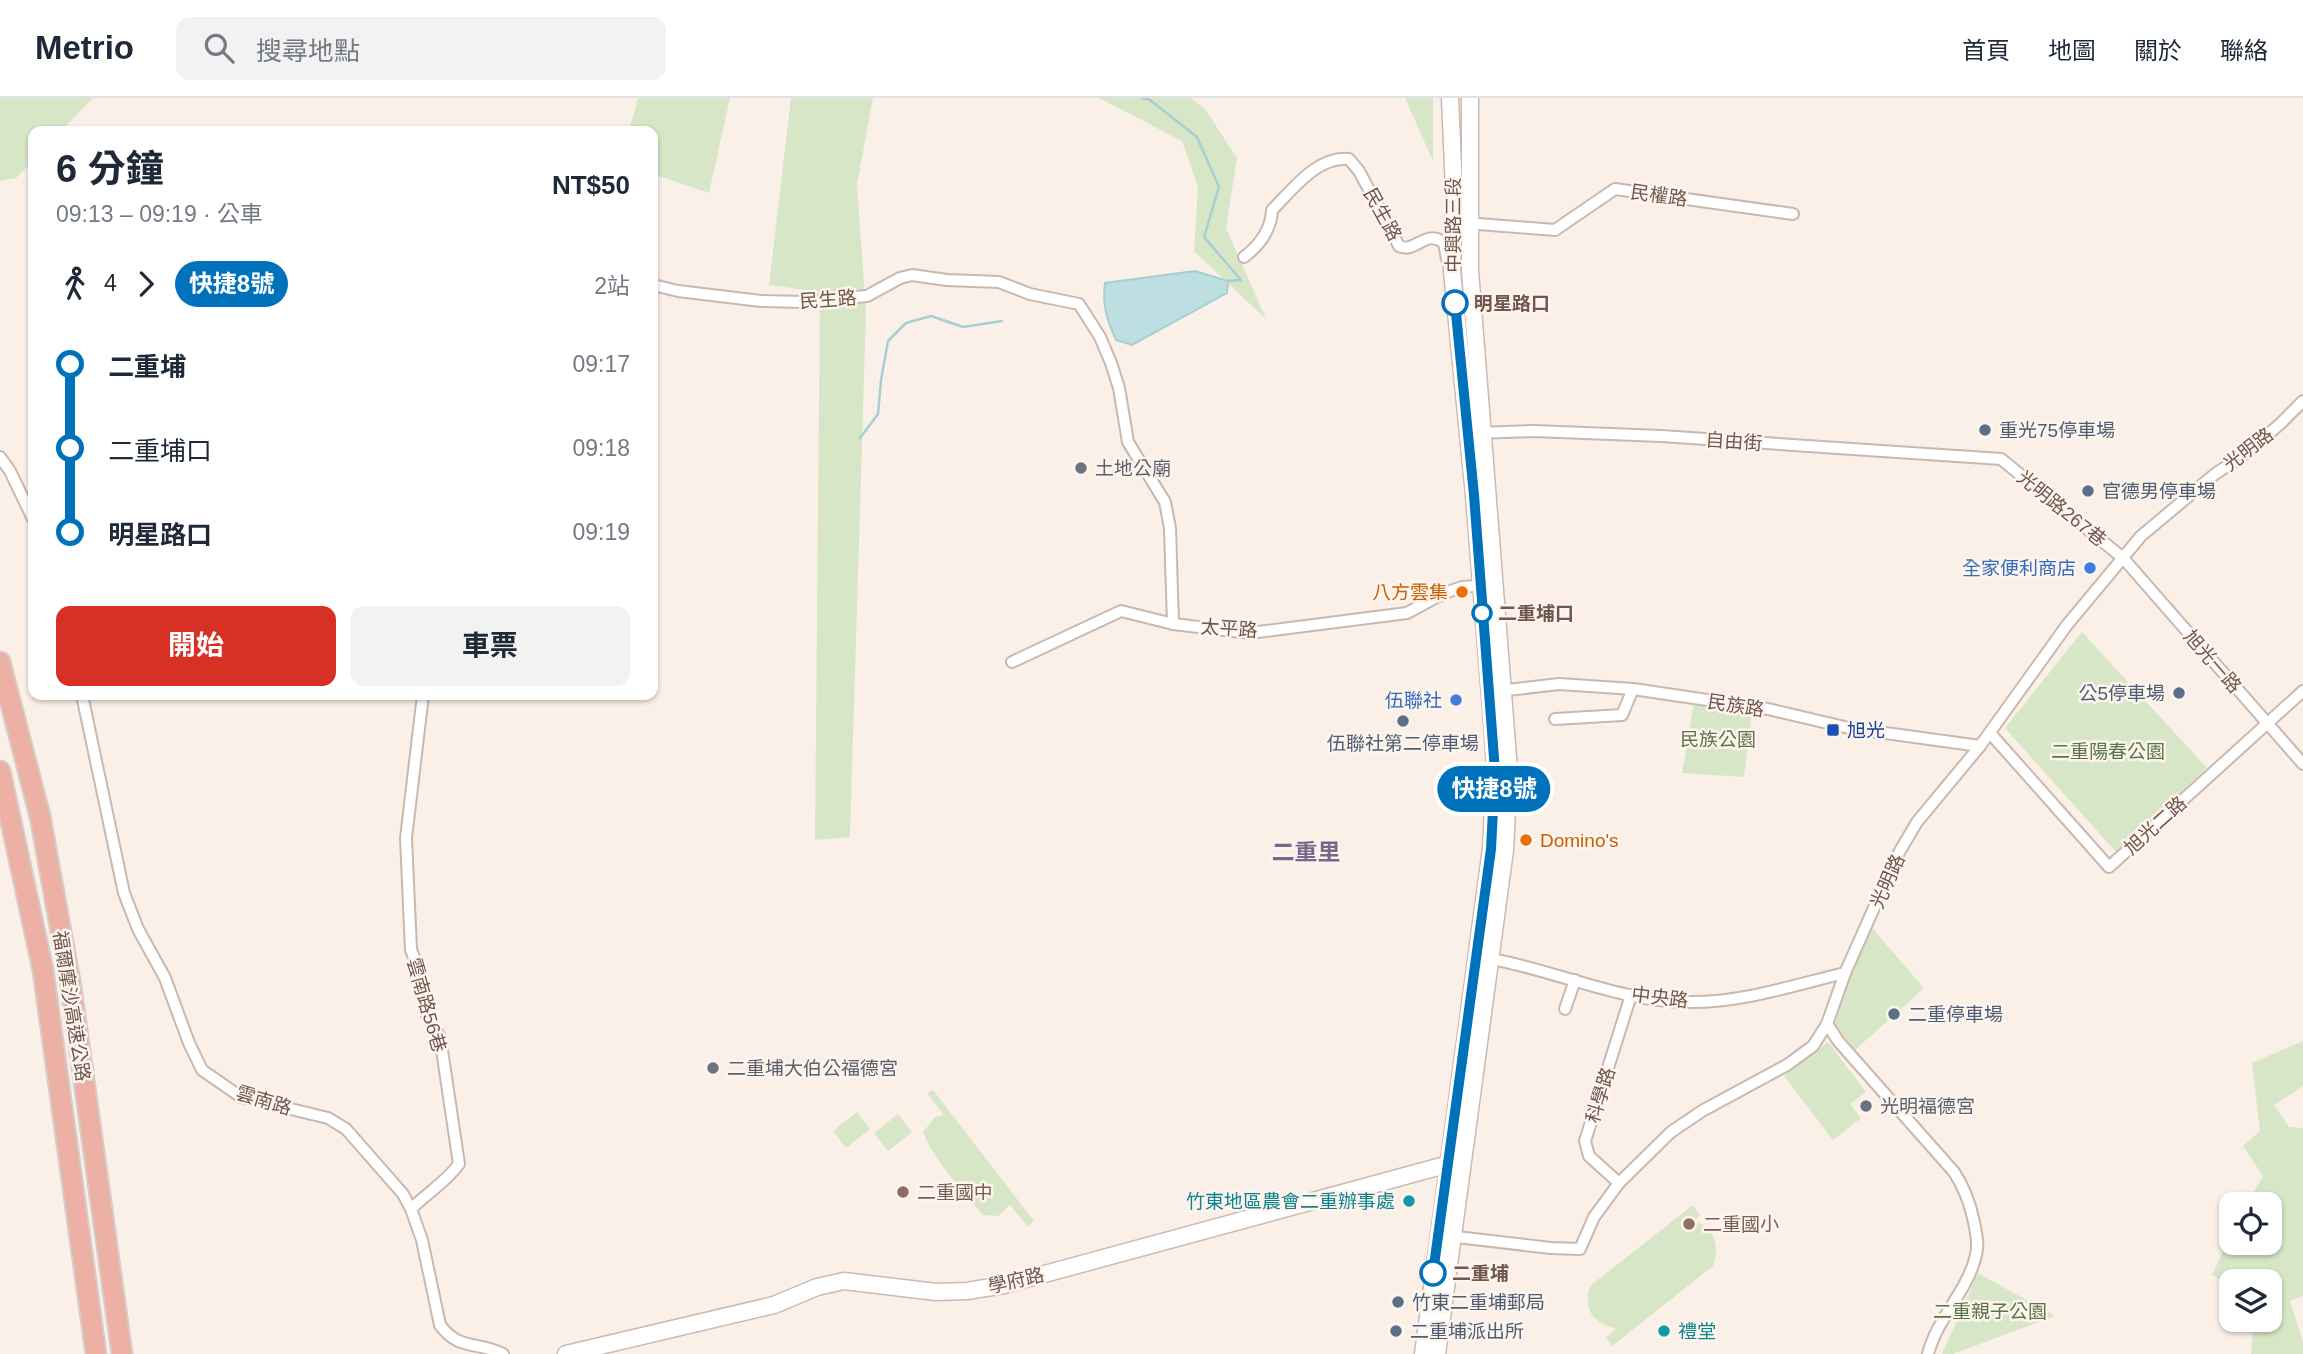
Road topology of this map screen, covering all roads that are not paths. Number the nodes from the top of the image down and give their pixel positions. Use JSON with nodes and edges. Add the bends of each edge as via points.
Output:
{"nodes":[{"id":1,"x":1450,"y":98,"type":"edge"},
{"id":2,"x":1470,"y":98,"type":"edge"},
{"id":3,"x":1793,"y":214,"type":"dead end"},
{"id":4,"x":1461,"y":223,"type":"junction"},
{"id":5,"x":1244,"y":257,"type":"dead end"},
{"id":6,"x":1470,"y":270,"type":"junction"},
{"id":7,"x":1452,"y":271,"type":"junction"},
{"id":8,"x":658,"y":286,"type":"edge"},
{"id":9,"x":2303,"y":401,"type":"edge"},
{"id":10,"x":1475,"y":433,"type":"junction"},
{"id":11,"x":0,"y":457,"type":"edge"},
{"id":12,"x":2001,"y":458,"type":"joint"},
{"id":13,"x":28,"y":509,"type":"edge"},
{"id":14,"x":2123,"y":558,"type":"junction"},
{"id":15,"x":1487,"y":585,"type":"junction"},
{"id":16,"x":1173,"y":624,"type":"junction"},
{"id":17,"x":0,"y":662,"type":"edge"},
{"id":18,"x":1012,"y":662,"type":"dead end"},
{"id":19,"x":1633,"y":689,"type":"junction"},
{"id":20,"x":1497,"y":691,"type":"junction"},
{"id":21,"x":2303,"y":691,"type":"edge"},
{"id":22,"x":83,"y":700,"type":"edge"},
{"id":23,"x":422,"y":700,"type":"edge"},
{"id":24,"x":1555,"y":719,"type":"dead end"},
{"id":25,"x":2268,"y":723,"type":"junction"},
{"id":26,"x":1990,"y":733,"type":"junction"},
{"id":27,"x":1980,"y":746,"type":"junction"},
{"id":28,"x":2303,"y":764,"type":"edge"},
{"id":29,"x":0,"y":771,"type":"edge"},
{"id":30,"x":1484,"y":957,"type":"junction"},
{"id":31,"x":1845,"y":973,"type":"junction"},
{"id":32,"x":1575,"y":980,"type":"junction"},
{"id":33,"x":1631,"y":995,"type":"junction"},
{"id":34,"x":1565,"y":1009,"type":"dead end"},
{"id":35,"x":1827,"y":1024,"type":"junction"},
{"id":36,"x":1455,"y":1165,"type":"junction"},
{"id":37,"x":1619,"y":1182,"type":"junction"},
{"id":38,"x":411,"y":1209,"type":"junction"},
{"id":39,"x":1446,"y":1236,"type":"junction"},
{"id":40,"x":96,"y":1354,"type":"edge"},
{"id":41,"x":122,"y":1354,"type":"edge"},
{"id":42,"x":503,"y":1354,"type":"edge"},
{"id":43,"x":566,"y":1354,"type":"edge"},
{"id":44,"x":1423,"y":1354,"type":"edge"},
{"id":45,"x":1437,"y":1354,"type":"edge"},
{"id":46,"x":1928,"y":1354,"type":"edge"}],
"edges":[{"from":1,"to":4,"type":"main road","name":"中興路三段","via":[[1454,189]]},
{"from":2,"to":4,"type":"main road","name":"中興路三段"},
{"from":3,"to":4,"type":"street","name":"民權路","via":[[1615,189],[1555,230]]},
{"from":4,"to":6,"type":"main road","name":"中興路三段"},
{"from":4,"to":7,"type":"main road","name":"中興路三段"},
{"from":5,"to":7,"type":"street","name":"民生路","via":[[1259,246],[1272,210],[1320,165],[1335,158],[1349,159],[1359,171],[1399,246],[1409,249],[1428,238],[1439,239]]},
{"from":6,"to":7,"type":"street"},
{"from":6,"to":10,"type":"main road","name":"中興路三段"},
{"from":7,"to":10,"type":"main road","name":"中興路三段"},
{"from":8,"to":16,"type":"street","name":"民生路","via":[[761,301],[803,302],[867,296],[912,275],[999,282],[1079,304],[1111,363],[1128,442],[1165,502]]},
{"from":9,"to":14,"type":"street","name":"光明路","via":[[2242,456],[2151,526]]},
{"from":10,"to":12,"type":"street","name":"自由街","via":[[1661,436]]},
{"from":10,"to":15,"type":"main road","name":"中興路三段"},
{"from":11,"to":13,"type":"street"},
{"from":12,"to":14,"type":"street","name":"光明路267巷"},
{"from":14,"to":25,"type":"street","name":"旭光一路"},
{"from":14,"to":26,"type":"street","name":"光明路","via":[[2067,625]]},
{"from":15,"to":16,"type":"street","name":"太平路","via":[[1462,587],[1390,617],[1250,633]]},
{"from":15,"to":20,"type":"main road","name":"中興路三段"},
{"from":16,"to":18,"type":"street","name":"太平路","via":[[1121,611]]},
{"from":17,"to":41,"type":"highway","name":"福爾摩沙高速公路","via":[[40,816],[68,974]]},
{"from":19,"to":20,"type":"street","name":"民族路","via":[[1559,684]]},
{"from":19,"to":24,"type":"street","via":[[1622,715]]},
{"from":19,"to":27,"type":"street","name":"民族路"},
{"from":20,"to":30,"type":"main road","name":"中興路三段","via":[[1509,769],[1507,823]]},
{"from":21,"to":25,"type":"street","name":"旭光二路"},
{"from":22,"to":38,"type":"street","name":"雲南路","via":[[124,893],[202,1070],[241,1097],[328,1118],[346,1129]]},
{"from":23,"to":38,"type":"street","name":"雲南路56巷","via":[[406,838],[411,950],[428,1016],[440,1037],[459,1164]]},
{"from":25,"to":26,"type":"street","name":"旭光二路","via":[[2109,867]]},
{"from":25,"to":28,"type":"street","name":"旭光一路"},
{"from":26,"to":27,"type":"street","name":"光明路"},
{"from":27,"to":31,"type":"street","name":"光明路","via":[[1917,822]]},
{"from":29,"to":40,"type":"highway","name":"福爾摩沙高速公路","via":[[43,970]]},
{"from":30,"to":32,"type":"street","name":"中央路"},
{"from":30,"to":36,"type":"main road","name":"中興路三段"},
{"from":31,"to":33,"type":"street","name":"中央路","via":[[1722,1001]]},
{"from":31,"to":35,"type":"street","name":"光明路"},
{"from":32,"to":33,"type":"street","name":"中央路"},
{"from":32,"to":34,"type":"street"},
{"from":33,"to":37,"type":"street","name":"科學路","via":[[1585,1142],[1589,1156]]},
{"from":35,"to":37,"type":"street","name":"光明路","via":[[1804,1053],[1671,1132]]},
{"from":35,"to":46,"type":"street","via":[[1954,1171],[1972,1213],[1976,1256]]},
{"from":36,"to":39,"type":"main road","name":"中興路三段"},
{"from":36,"to":43,"type":"main road","name":"學府路","via":[[1004,1285],[936,1292],[829,1283],[774,1305]]},
{"from":37,"to":39,"type":"street","name":"光明路","via":[[1594,1217],[1580,1249]]},
{"from":38,"to":42,"type":"street","name":"雲南路","via":[[440,1325],[457,1342]]},
{"from":39,"to":44,"type":"main road","name":"中興路三段"},
{"from":39,"to":45,"type":"main road","name":"中興路三段"}]}
